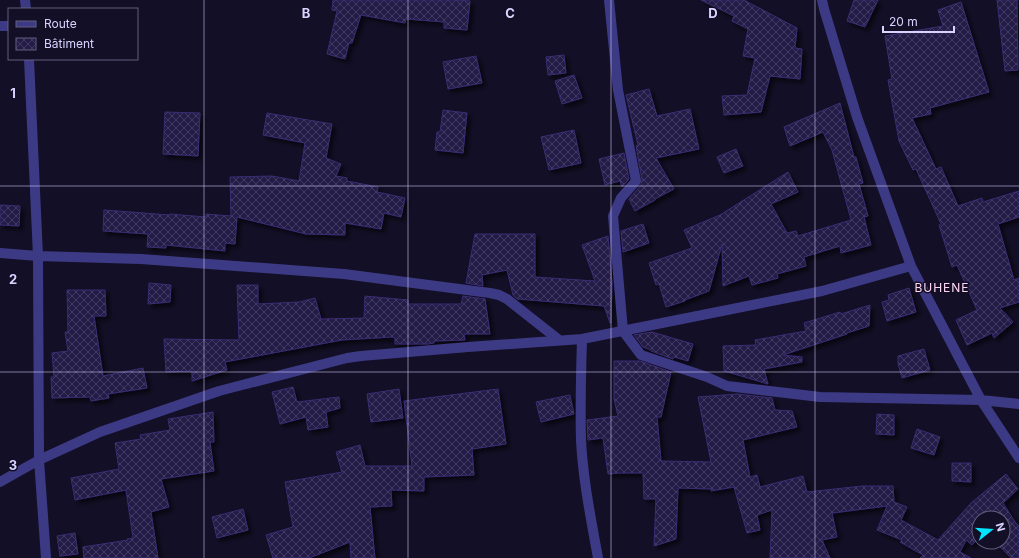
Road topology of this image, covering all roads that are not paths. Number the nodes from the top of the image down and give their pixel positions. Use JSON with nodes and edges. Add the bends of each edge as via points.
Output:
{"nodes":[{"id":1,"x":609,"y":0,"type":"edge"},
{"id":2,"x":822,"y":0,"type":"edge"},
{"id":3,"x":29,"y":60,"type":"edge"},
{"id":4,"x":0,"y":253,"type":"edge"},
{"id":5,"x":38,"y":256,"type":"junction"},
{"id":6,"x":911,"y":266,"type":"junction"},
{"id":7,"x":623,"y":331,"type":"junction"},
{"id":8,"x":582,"y":339,"type":"junction"},
{"id":9,"x":559,"y":340,"type":"junction"},
{"id":10,"x":980,"y":400,"type":"junction"},
{"id":11,"x":1019,"y":404,"type":"edge"},
{"id":12,"x":1019,"y":458,"type":"edge"},
{"id":13,"x":39,"y":460,"type":"junction"},
{"id":14,"x":0,"y":482,"type":"edge"},
{"id":15,"x":46,"y":558,"type":"edge"},
{"id":16,"x":598,"y":558,"type":"edge"}],
"edges":[{"from":1,"to":7,"type":"street","via":[[618,90],[636,181],[621,198],[613,216]]},
{"from":2,"to":6,"type":"street","via":[[857,117]]},
{"from":3,"to":5,"type":"street"},
{"from":4,"to":5,"type":"street"},
{"from":5,"to":9,"type":"street","via":[[141,259],[344,274],[490,293],[507,298]]},
{"from":5,"to":13,"type":"street"},
{"from":6,"to":7,"type":"street","via":[[822,291]]},
{"from":6,"to":10,"type":"street"},
{"from":7,"to":8,"type":"street"},
{"from":7,"to":10,"type":"street","via":[[641,355],[708,377],[727,386],[820,397]]},
{"from":8,"to":9,"type":"street"},
{"from":8,"to":16,"type":"street","via":[[580,403],[584,476]]},
{"from":9,"to":13,"type":"street","via":[[347,358],[218,391],[100,432]]},
{"from":10,"to":11,"type":"street"},
{"from":10,"to":12,"type":"street"},
{"from":13,"to":14,"type":"street"},
{"from":13,"to":15,"type":"street"}]}
